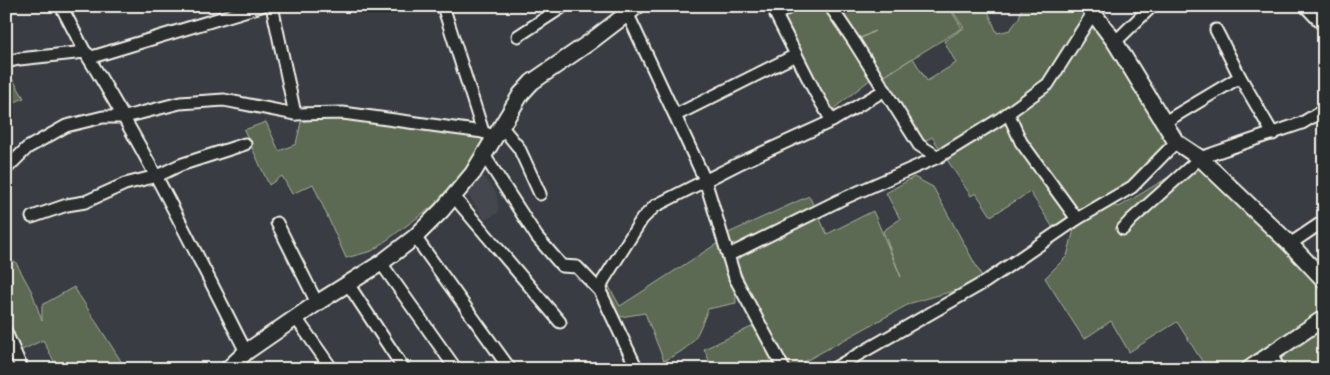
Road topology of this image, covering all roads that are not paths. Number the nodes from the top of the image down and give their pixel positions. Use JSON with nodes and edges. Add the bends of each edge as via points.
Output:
{"nodes":[{"id":1,"x":61,"y":6,"type":"edge"},
{"id":2,"x":261,"y":6,"type":"edge"},
{"id":3,"x":272,"y":6,"type":"edge"},
{"id":4,"x":443,"y":6,"type":"edge"},
{"id":5,"x":564,"y":6,"type":"edge"},
{"id":6,"x":791,"y":6,"type":"edge"},
{"id":7,"x":830,"y":6,"type":"edge"},
{"id":8,"x":1152,"y":6,"type":"edge"},
{"id":9,"x":1306,"y":6,"type":"edge"},
{"id":10,"x":630,"y":9,"type":"edge"},
{"id":11,"x":1090,"y":10,"type":"edge"},
{"id":12,"x":1324,"y":26,"type":"edge"},
{"id":13,"x":1216,"y":30,"type":"dead end"},
{"id":14,"x":518,"y":36,"type":"dead end"},
{"id":15,"x":1116,"y":42,"type":"junction"},
{"id":16,"x":85,"y":52,"type":"junction"},
{"id":17,"x":796,"y":55,"type":"junction"},
{"id":18,"x":6,"y":62,"type":"edge"},
{"id":19,"x":1240,"y":77,"type":"junction"},
{"id":20,"x":885,"y":90,"type":"junction"},
{"id":21,"x":1324,"y":110,"type":"edge"},
{"id":22,"x":1008,"y":113,"type":"junction"},
{"id":23,"x":295,"y":114,"type":"junction"},
{"id":24,"x":676,"y":115,"type":"junction"},
{"id":25,"x":125,"y":117,"type":"junction"},
{"id":26,"x":832,"y":121,"type":"junction"},
{"id":27,"x":1164,"y":123,"type":"junction"},
{"id":28,"x":493,"y":132,"type":"junction"},
{"id":29,"x":1273,"y":134,"type":"junction"},
{"id":30,"x":1176,"y":142,"type":"junction"},
{"id":31,"x":245,"y":144,"type":"dead end"},
{"id":32,"x":484,"y":155,"type":"junction"},
{"id":33,"x":938,"y":157,"type":"junction"},
{"id":34,"x":1200,"y":158,"type":"junction"},
{"id":35,"x":6,"y":169,"type":"edge"},
{"id":36,"x":157,"y":176,"type":"junction"},
{"id":37,"x":705,"y":180,"type":"junction"},
{"id":38,"x":540,"y":194,"type":"dead end"},
{"id":39,"x":454,"y":197,"type":"junction"},
{"id":40,"x":32,"y":217,"type":"dead end"},
{"id":41,"x":1077,"y":219,"type":"junction"},
{"id":42,"x":1324,"y":221,"type":"edge"},
{"id":43,"x":277,"y":224,"type":"dead end"},
{"id":44,"x":1123,"y":229,"type":"dead end"},
{"id":45,"x":415,"y":237,"type":"junction"},
{"id":46,"x":1290,"y":244,"type":"junction"},
{"id":47,"x":729,"y":255,"type":"junction"},
{"id":48,"x":381,"y":263,"type":"junction"},
{"id":49,"x":1324,"y":280,"type":"edge"},
{"id":50,"x":348,"y":284,"type":"junction"},
{"id":51,"x":600,"y":291,"type":"junction"},
{"id":52,"x":317,"y":303,"type":"junction"},
{"id":53,"x":296,"y":318,"type":"junction"},
{"id":54,"x":1324,"y":318,"type":"edge"},
{"id":55,"x":560,"y":322,"type":"dead end"},
{"id":56,"x":6,"y":332,"type":"edge"},
{"id":57,"x":246,"y":352,"type":"junction"},
{"id":58,"x":1271,"y":354,"type":"junction"},
{"id":59,"x":22,"y":369,"type":"edge"},
{"id":60,"x":228,"y":369,"type":"edge"},
{"id":61,"x":332,"y":369,"type":"edge"},
{"id":62,"x":404,"y":369,"type":"edge"},
{"id":63,"x":456,"y":369,"type":"edge"},
{"id":64,"x":510,"y":369,"type":"edge"},
{"id":65,"x":637,"y":369,"type":"edge"},
{"id":66,"x":784,"y":369,"type":"edge"},
{"id":67,"x":833,"y":369,"type":"edge"},
{"id":68,"x":1249,"y":369,"type":"edge"},
{"id":69,"x":1279,"y":369,"type":"edge"}],
"edges":[{"from":1,"to":16,"type":"street"},
{"from":2,"to":16,"type":"street","via":[[92,57]]},
{"from":3,"to":23,"type":"street"},
{"from":4,"to":28,"type":"street"},
{"from":5,"to":14,"type":"street"},
{"from":6,"to":17,"type":"street","via":[[776,15]]},
{"from":7,"to":20,"type":"street"},
{"from":8,"to":15,"type":"street"},
{"from":9,"to":12,"type":"street"},
{"from":10,"to":24,"type":"street"},
{"from":10,"to":28,"type":"street","via":[[590,42],[532,82]]},
{"from":11,"to":15,"type":"street"},
{"from":11,"to":22,"type":"street","via":[[1048,84]]},
{"from":13,"to":19,"type":"street"},
{"from":15,"to":27,"type":"street"},
{"from":16,"to":18,"type":"street"},
{"from":16,"to":25,"type":"street"},
{"from":17,"to":24,"type":"street"},
{"from":17,"to":26,"type":"street"},
{"from":19,"to":27,"type":"street"},
{"from":19,"to":29,"type":"street"},
{"from":20,"to":26,"type":"street"},
{"from":20,"to":33,"type":"street","via":[[919,145]]},
{"from":21,"to":29,"type":"street"},
{"from":22,"to":33,"type":"street"},
{"from":22,"to":41,"type":"street","via":[[1021,142]]},
{"from":23,"to":25,"type":"street","via":[[224,100],[180,103]]},
{"from":23,"to":28,"type":"street","via":[[343,113]]},
{"from":24,"to":37,"type":"street"},
{"from":25,"to":35,"type":"street","via":[[103,116],[66,126],[27,148]]},
{"from":25,"to":36,"type":"street"},
{"from":26,"to":37,"type":"street"},
{"from":27,"to":30,"type":"street"},
{"from":28,"to":32,"type":"street"},
{"from":28,"to":38,"type":"street","via":[[519,148]]},
{"from":29,"to":34,"type":"street"},
{"from":30,"to":34,"type":"street"},
{"from":30,"to":41,"type":"street","via":[[1132,187]]},
{"from":31,"to":36,"type":"street"},
{"from":32,"to":39,"type":"street"},
{"from":32,"to":51,"type":"street","via":[[523,216],[562,266],[577,267]]},
{"from":33,"to":47,"type":"street","via":[[840,200]]},
{"from":34,"to":44,"type":"street"},
{"from":34,"to":46,"type":"street"},
{"from":36,"to":40,"type":"street"},
{"from":36,"to":57,"type":"street"},
{"from":37,"to":47,"type":"street"},
{"from":37,"to":51,"type":"street","via":[[655,206],[642,219],[603,280]]},
{"from":39,"to":45,"type":"street"},
{"from":39,"to":55,"type":"street"},
{"from":41,"to":67,"type":"street","via":[[985,282]]},
{"from":42,"to":46,"type":"street"},
{"from":43,"to":52,"type":"street"},
{"from":45,"to":48,"type":"street"},
{"from":45,"to":64,"type":"street"},
{"from":46,"to":49,"type":"street"},
{"from":47,"to":66,"type":"street","via":[[735,278]]},
{"from":48,"to":50,"type":"street"},
{"from":48,"to":63,"type":"street"},
{"from":50,"to":52,"type":"street"},
{"from":50,"to":62,"type":"street"},
{"from":51,"to":65,"type":"street"},
{"from":52,"to":53,"type":"street"},
{"from":53,"to":57,"type":"street"},
{"from":53,"to":61,"type":"street"},
{"from":54,"to":58,"type":"street"},
{"from":56,"to":59,"type":"street"},
{"from":57,"to":60,"type":"street"},
{"from":58,"to":68,"type":"street"},
{"from":58,"to":69,"type":"street"}]}
